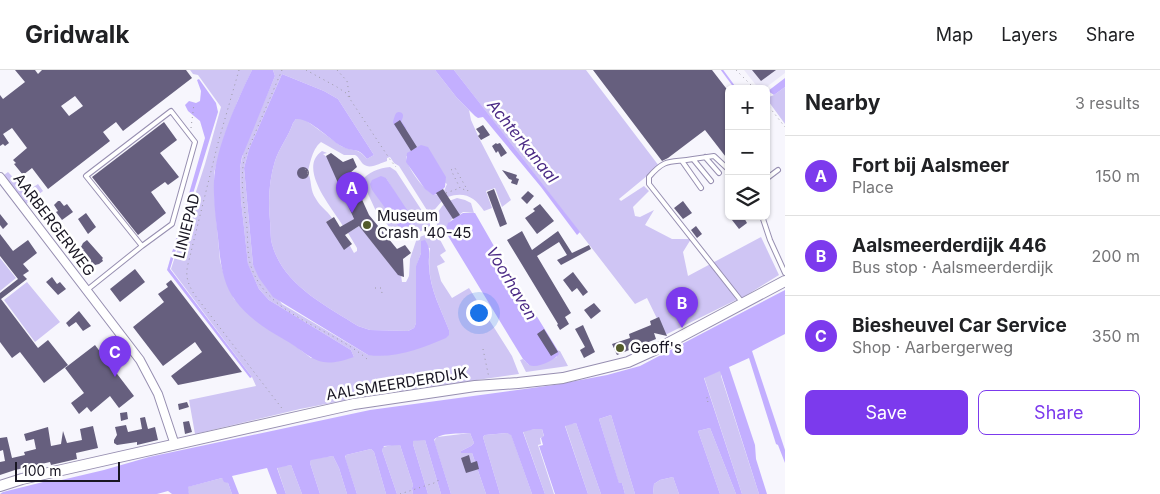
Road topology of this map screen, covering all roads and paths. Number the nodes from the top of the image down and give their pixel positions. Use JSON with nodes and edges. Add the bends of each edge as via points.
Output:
{"nodes":[{"id":1,"x":240,"y":70,"type":"edge"},
{"id":2,"x":282,"y":70,"type":"edge"},
{"id":3,"x":306,"y":70,"type":"edge"},
{"id":4,"x":337,"y":70,"type":"edge"},
{"id":5,"x":736,"y":70,"type":"edge"},
{"id":6,"x":752,"y":85,"type":"edge"},
{"id":7,"x":350,"y":100,"type":"junction"},
{"id":8,"x":194,"y":104,"type":"dead end"},
{"id":9,"x":770,"y":108,"type":"edge"},
{"id":10,"x":785,"y":127,"type":"edge"},
{"id":11,"x":190,"y":131,"type":"dead end"},
{"id":12,"x":705,"y":157,"type":"junction"},
{"id":13,"x":693,"y":159,"type":"junction"},
{"id":14,"x":682,"y":161,"type":"junction"},
{"id":15,"x":725,"y":166,"type":"edge"},
{"id":16,"x":396,"y":167,"type":"dead end"},
{"id":17,"x":305,"y":169,"type":"dead end"},
{"id":18,"x":778,"y":170,"type":"dead end"},
{"id":19,"x":719,"y":173,"type":"dead end"},
{"id":20,"x":0,"y":176,"type":"edge"},
{"id":21,"x":770,"y":176,"type":"edge"},
{"id":22,"x":306,"y":177,"type":"dead end"},
{"id":23,"x":711,"y":181,"type":"dead end"},
{"id":24,"x":460,"y":188,"type":"junction"},
{"id":25,"x":701,"y":188,"type":"dead end"},
{"id":26,"x":446,"y":193,"type":"dead end"},
{"id":27,"x":763,"y":220,"type":"edge"},
{"id":28,"x":142,"y":246,"type":"junction"},
{"id":29,"x":785,"y":273,"type":"edge"},
{"id":30,"x":785,"y":281,"type":"edge"},
{"id":31,"x":375,"y":288,"type":"dead end"},
{"id":32,"x":87,"y":290,"type":"junction"},
{"id":33,"x":382,"y":293,"type":"dead end"},
{"id":34,"x":742,"y":304,"type":"junction"},
{"id":35,"x":483,"y":349,"type":"dead end"},
{"id":36,"x":366,"y":360,"type":"dead end"},
{"id":37,"x":490,"y":384,"type":"junction"},
{"id":38,"x":710,"y":396,"type":"dead end"},
{"id":39,"x":708,"y":402,"type":"dead end"},
{"id":40,"x":286,"y":419,"type":"junction"},
{"id":41,"x":175,"y":445,"type":"junction"},
{"id":42,"x":438,"y":480,"type":"dead end"},
{"id":43,"x":0,"y":486,"type":"edge"},
{"id":44,"x":400,"y":494,"type":"edge"}],
"edges":[{"from":1,"to":40,"type":"path","name":"LINIEPAD","via":[[218,143],[186,276],[194,294],[282,408]]},
{"from":2,"to":36,"type":"path","via":[[244,159],[242,175],[251,267],[276,303],[350,346]]},
{"from":3,"to":7,"type":"path","via":[[337,86]]},
{"from":4,"to":7,"type":"path","via":[[347,81]]},
{"from":5,"to":6,"type":"path"},
{"from":7,"to":16,"type":"path"},
{"from":8,"to":11,"type":"path"},
{"from":9,"to":10,"type":"path"},
{"from":12,"to":13,"type":"lane"},
{"from":12,"to":15,"type":"lane","via":[[716,157]]},
{"from":12,"to":19,"type":"lane"},
{"from":13,"to":14,"type":"lane"},
{"from":13,"to":23,"type":"lane"},
{"from":14,"to":25,"type":"lane"},
{"from":14,"to":34,"type":"lane","via":[[672,160],[664,164],[649,177],[649,184]]},
{"from":17,"to":22,"type":"path","via":[[309,172]]},
{"from":18,"to":21,"type":"lane"},
{"from":20,"to":32,"type":"street","name":"AARBERGERWEG"},
{"from":24,"to":24,"type":"path","via":[[450,170],[455,168],[468,191]]},
{"from":24,"to":26,"type":"path"},
{"from":27,"to":29,"type":"lane"},
{"from":28,"to":28,"type":"lane","name":"AARBERGERWEG","via":[[86,176],[170,111],[195,142],[172,224]]},
{"from":28,"to":32,"type":"lane","name":"AARBERGERWEG"},
{"from":30,"to":34,"type":"street","name":"AALSMEERDERDIJK"},
{"from":31,"to":33,"type":"path","via":[[381,288]]},
{"from":32,"to":41,"type":"street","name":"AARBERGERWEG","via":[[145,368],[161,402]]},
{"from":34,"to":37,"type":"street","name":"AALSMEERDERDIJK","via":[[628,362],[563,378]]},
{"from":35,"to":37,"type":"path"},
{"from":37,"to":40,"type":"street","name":"AALSMEERDERDIJK","via":[[354,404]]},
{"from":38,"to":39,"type":"path","via":[[706,398]]},
{"from":40,"to":41,"type":"street","name":"AALSMEERDERDIJK"},
{"from":41,"to":43,"type":"street","name":"AALSMEERDERDIJK"},
{"from":42,"to":44,"type":"path"}]}
